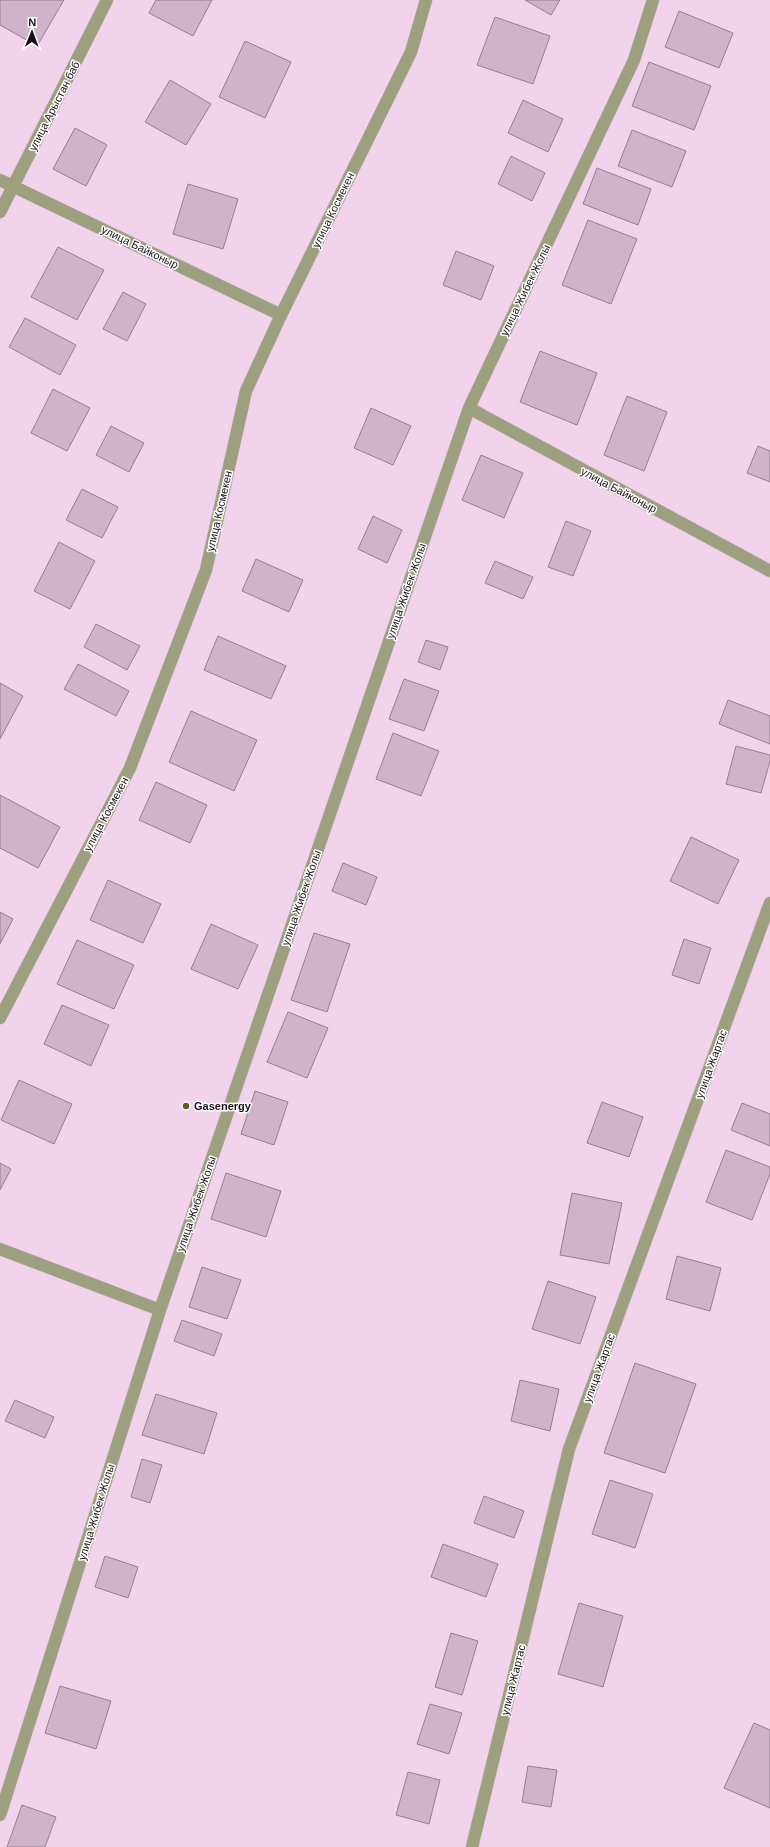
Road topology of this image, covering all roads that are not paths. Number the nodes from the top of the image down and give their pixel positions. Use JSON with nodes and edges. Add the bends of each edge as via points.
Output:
{"nodes":[{"id":1,"x":107,"y":0,"type":"edge"},
{"id":2,"x":426,"y":0,"type":"edge"},
{"id":3,"x":653,"y":0,"type":"edge"},
{"id":4,"x":0,"y":180,"type":"edge"},
{"id":5,"x":13,"y":186,"type":"junction"},
{"id":6,"x":0,"y":212,"type":"edge"},
{"id":7,"x":281,"y":315,"type":"junction"},
{"id":8,"x":469,"y":408,"type":"junction"},
{"id":9,"x":770,"y":571,"type":"edge"},
{"id":10,"x":770,"y":903,"type":"edge"},
{"id":11,"x":0,"y":1018,"type":"edge"},
{"id":12,"x":0,"y":1249,"type":"edge"},
{"id":13,"x":160,"y":1310,"type":"junction"},
{"id":14,"x":0,"y":1815,"type":"edge"},
{"id":15,"x":472,"y":1847,"type":"edge"}],
"edges":[{"from":1,"to":5,"type":"street","name":"улица Арыстан баб"},
{"from":2,"to":7,"type":"street","name":"улица Космекен","via":[[411,52]]},
{"from":3,"to":8,"type":"street","name":"улица Жибек Жолы","via":[[634,60]]},
{"from":4,"to":5,"type":"street","name":"улица Байконыр"},
{"from":5,"to":6,"type":"street","name":"улица Арыстан баб"},
{"from":5,"to":7,"type":"street","name":"улица Байконыр"},
{"from":7,"to":11,"type":"street","name":"улица Космекен","via":[[246,392],[206,570],[130,768]]},
{"from":8,"to":9,"type":"street","name":"улица Байконыр"},
{"from":8,"to":13,"type":"street","name":"улица Жибек Жолы"},
{"from":10,"to":15,"type":"street","name":"улица Жартас","via":[[569,1449]]},
{"from":12,"to":13,"type":"street"},
{"from":13,"to":14,"type":"street","name":"улица Жибек Жолы"}]}
